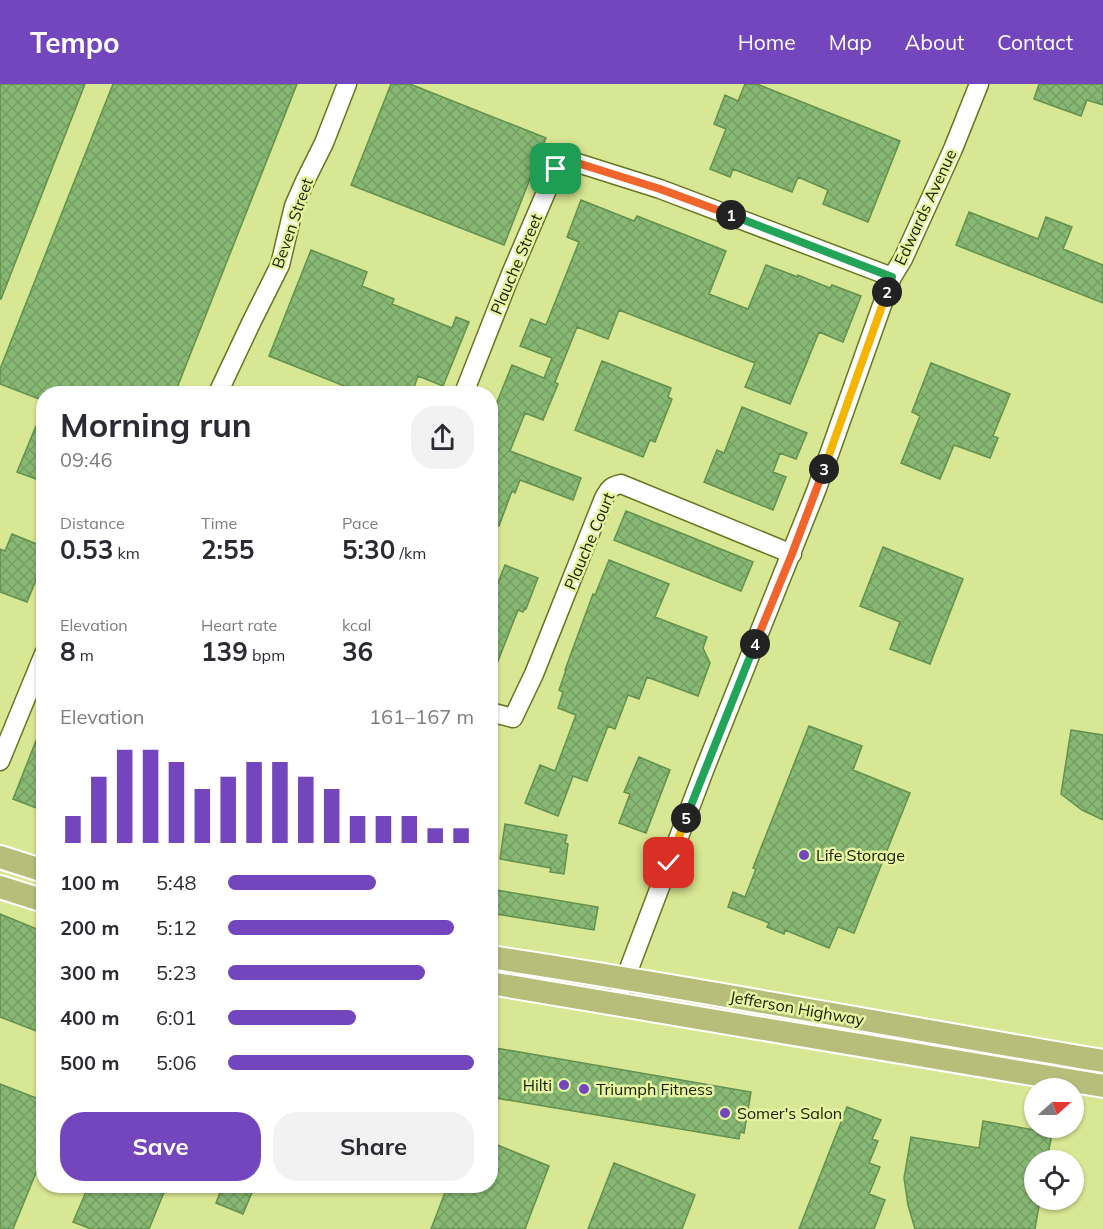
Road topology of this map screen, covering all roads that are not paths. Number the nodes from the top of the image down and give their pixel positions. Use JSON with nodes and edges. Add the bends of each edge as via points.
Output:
{"nodes":[{"id":1,"x":347,"y":84,"type":"edge"},
{"id":2,"x":976,"y":85,"type":"edge"},
{"id":3,"x":892,"y":277,"type":"junction"},
{"id":4,"x":221,"y":386,"type":"edge"},
{"id":5,"x":467,"y":386,"type":"edge"},
{"id":6,"x":792,"y":554,"type":"junction"},
{"id":7,"x":36,"y":673,"type":"edge"},
{"id":8,"x":498,"y":714,"type":"edge"},
{"id":9,"x":0,"y":761,"type":"edge"},
{"id":10,"x":0,"y":857,"type":"edge"},
{"id":11,"x":36,"y":868,"type":"edge"},
{"id":12,"x":0,"y":887,"type":"edge"},
{"id":13,"x":36,"y":898,"type":"edge"},
{"id":14,"x":498,"y":958,"type":"edge"},
{"id":15,"x":626,"y":978,"type":"junction"},
{"id":16,"x":498,"y":984,"type":"edge"},
{"id":17,"x":616,"y":1003,"type":"junction"},
{"id":18,"x":1103,"y":1061,"type":"edge"},
{"id":19,"x":1103,"y":1086,"type":"edge"}],
"edges":[{"from":1,"to":4,"type":"street","name":"Beven Street","via":[[294,206],[279,265]]},
{"from":2,"to":3,"type":"street","name":"Edwards Avenue","via":[[952,149]]},
{"from":3,"to":5,"type":"street","name":"Plauche Street","via":[[660,189],[564,160],[556,169]]},
{"from":3,"to":6,"type":"street","name":"Edwards Avenue"},
{"from":6,"to":8,"type":"street","name":"Plauche Court","via":[[621,484],[614,485],[604,498],[513,718]]},
{"from":6,"to":15,"type":"street","name":"Edwards Avenue"},
{"from":7,"to":9,"type":"street"},
{"from":10,"to":11,"type":"main road"},
{"from":12,"to":13,"type":"main road"},
{"from":14,"to":15,"type":"main road","name":"Jefferson Highway"},
{"from":15,"to":17,"type":"street","name":"Edwards Avenue"},
{"from":15,"to":18,"type":"main road","name":"Jefferson Highway"},
{"from":16,"to":17,"type":"main road","name":"Jefferson Highway"},
{"from":17,"to":19,"type":"main road","name":"Jefferson Highway"}]}
